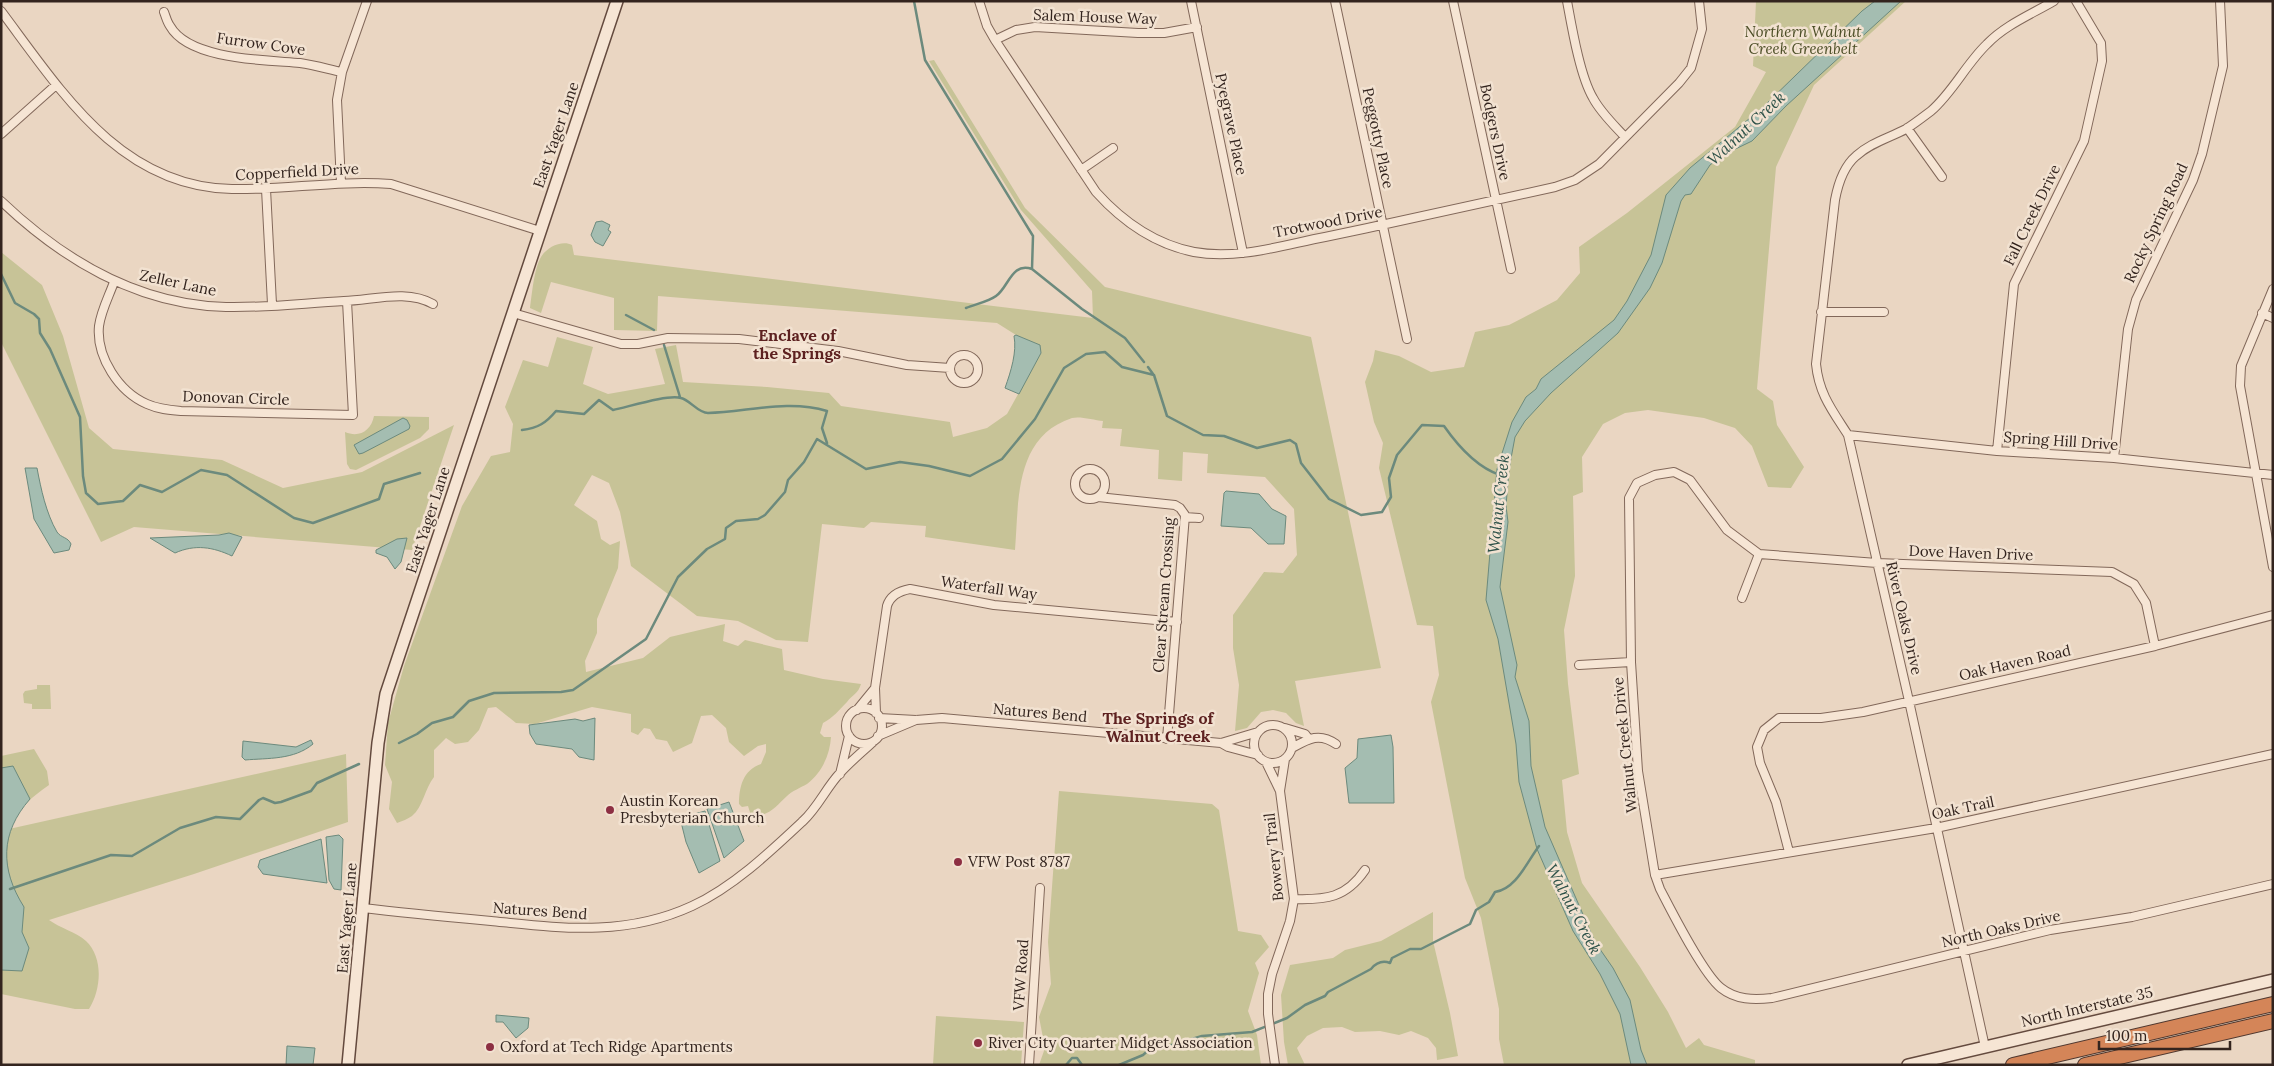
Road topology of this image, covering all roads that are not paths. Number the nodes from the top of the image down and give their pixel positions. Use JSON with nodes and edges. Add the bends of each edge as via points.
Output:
{"nodes":[{"id":1,"x":367,"y":1,"type":"edge"},
{"id":2,"x":617,"y":1,"type":"edge"},
{"id":3,"x":979,"y":1,"type":"edge"},
{"id":4,"x":1191,"y":1,"type":"edge"},
{"id":5,"x":1335,"y":1,"type":"edge"},
{"id":6,"x":1453,"y":1,"type":"edge"},
{"id":7,"x":1567,"y":1,"type":"edge"},
{"id":8,"x":1698,"y":1,"type":"edge"},
{"id":9,"x":2054,"y":1,"type":"edge"},
{"id":10,"x":2076,"y":1,"type":"edge"},
{"id":11,"x":2220,"y":1,"type":"edge"},
{"id":12,"x":1,"y":11,"type":"edge"},
{"id":13,"x":164,"y":12,"type":"dead end"},
{"id":14,"x":1197,"y":28,"type":"junction"},
{"id":15,"x":995,"y":40,"type":"junction"},
{"id":16,"x":342,"y":72,"type":"junction"},
{"id":17,"x":56,"y":85,"type":"junction"},
{"id":18,"x":1907,"y":128,"type":"junction"},
{"id":19,"x":1,"y":134,"type":"edge"},
{"id":20,"x":1625,"y":137,"type":"junction"},
{"id":21,"x":1114,"y":148,"type":"dead end"},
{"id":22,"x":1081,"y":170,"type":"junction"},
{"id":23,"x":1942,"y":178,"type":"dead end"},
{"id":24,"x":341,"y":183,"type":"junction"},
{"id":25,"x":266,"y":189,"type":"junction"},
{"id":26,"x":1496,"y":200,"type":"junction"},
{"id":27,"x":1,"y":201,"type":"edge"},
{"id":28,"x":1383,"y":225,"type":"junction"},
{"id":29,"x":540,"y":231,"type":"junction"},
{"id":30,"x":1243,"y":253,"type":"junction"},
{"id":31,"x":1511,"y":269,"type":"dead end"},
{"id":32,"x":114,"y":282,"type":"junction"},
{"id":33,"x":2273,"y":289,"type":"edge"},
{"id":34,"x":347,"y":301,"type":"junction"},
{"id":35,"x":272,"y":304,"type":"junction"},
{"id":36,"x":433,"y":304,"type":"dead end"},
{"id":37,"x":1821,"y":312,"type":"junction"},
{"id":38,"x":1884,"y":312,"type":"dead end"},
{"id":39,"x":513,"y":313,"type":"junction"},
{"id":40,"x":2262,"y":313,"type":"junction"},
{"id":41,"x":2273,"y":318,"type":"edge"},
{"id":42,"x":1407,"y":339,"type":"dead end"},
{"id":43,"x":950,"y":368,"type":"dead end"},
{"id":44,"x":1848,"y":435,"type":"junction"},
{"id":45,"x":1997,"y":451,"type":"junction"},
{"id":46,"x":2114,"y":458,"type":"junction"},
{"id":47,"x":2255,"y":473,"type":"junction"},
{"id":48,"x":2273,"y":475,"type":"edge"},
{"id":49,"x":1098,"y":497,"type":"junction"},
{"id":50,"x":1185,"y":517,"type":"junction"},
{"id":51,"x":1199,"y":518,"type":"dead end"},
{"id":52,"x":1758,"y":554,"type":"junction"},
{"id":53,"x":1877,"y":563,"type":"junction"},
{"id":54,"x":2273,"y":567,"type":"edge"},
{"id":55,"x":1742,"y":598,"type":"dead end"},
{"id":56,"x":2273,"y":615,"type":"edge"},
{"id":57,"x":1177,"y":622,"type":"junction"},
{"id":58,"x":2155,"y":646,"type":"junction"},
{"id":59,"x":1631,"y":662,"type":"junction"},
{"id":60,"x":1579,"y":665,"type":"dead end"},
{"id":61,"x":875,"y":688,"type":"junction"},
{"id":62,"x":1909,"y":701,"type":"junction"},
{"id":63,"x":857,"y":710,"type":"junction"},
{"id":64,"x":877,"y":715,"type":"junction"},
{"id":65,"x":916,"y":720,"type":"junction"},
{"id":66,"x":1284,"y":728,"type":"junction"},
{"id":67,"x":1258,"y":732,"type":"junction"},
{"id":68,"x":849,"y":736,"type":"junction"},
{"id":69,"x":1308,"y":738,"type":"junction"},
{"id":70,"x":875,"y":739,"type":"junction"},
{"id":71,"x":1167,"y":739,"type":"junction"},
{"id":72,"x":1221,"y":743,"type":"junction"},
{"id":73,"x":1336,"y":744,"type":"dead end"},
{"id":74,"x":1292,"y":748,"type":"junction"},
{"id":75,"x":2273,"y":754,"type":"edge"},
{"id":76,"x":1258,"y":756,"type":"junction"},
{"id":77,"x":1286,"y":759,"type":"junction"},
{"id":78,"x":1266,"y":762,"type":"junction"},
{"id":79,"x":840,"y":774,"type":"junction"},
{"id":80,"x":1280,"y":792,"type":"junction"},
{"id":81,"x":1936,"y":828,"type":"junction"},
{"id":82,"x":1789,"y":852,"type":"junction"},
{"id":83,"x":1364,"y":870,"type":"dead end"},
{"id":84,"x":1655,"y":874,"type":"junction"},
{"id":85,"x":2273,"y":884,"type":"edge"},
{"id":86,"x":1040,"y":888,"type":"dead end"},
{"id":87,"x":1294,"y":900,"type":"junction"},
{"id":88,"x":363,"y":908,"type":"junction"},
{"id":89,"x":1963,"y":952,"type":"junction"},
{"id":90,"x":2273,"y":980,"type":"edge"},
{"id":91,"x":1737,"y":997,"type":"joint"},
{"id":92,"x":2273,"y":1004,"type":"edge"},
{"id":93,"x":2273,"y":1021,"type":"edge"},
{"id":94,"x":1985,"y":1047,"type":"junction"},
{"id":95,"x":348,"y":1065,"type":"edge"},
{"id":96,"x":1029,"y":1065,"type":"edge"},
{"id":97,"x":1274,"y":1065,"type":"edge"},
{"id":98,"x":1908,"y":1065,"type":"edge"},
{"id":99,"x":2013,"y":1065,"type":"edge"},
{"id":100,"x":2085,"y":1065,"type":"edge"}],
"edges":[{"from":1,"to":16,"type":"street"},
{"from":2,"to":29,"type":"street","name":"East Yager Lane"},
{"from":3,"to":15,"type":"street","name":"Trotwood Drive"},
{"from":4,"to":14,"type":"street","name":"Pyegrave Place"},
{"from":5,"to":28,"type":"street","name":"Peggotty Place"},
{"from":6,"to":26,"type":"street","name":"Bodgers Drive"},
{"from":7,"to":20,"type":"street","via":[[1585,80],[1603,114]]},
{"from":8,"to":20,"type":"street","name":"Trotwood Drive","via":[[1702,30],[1691,68]]},
{"from":9,"to":18,"type":"street","name":"River Oaks Drive","via":[[2005,29],[1986,44],[1947,95]]},
{"from":10,"to":45,"type":"street","name":"Fall Creek Drive","via":[[2101,42],[2102,61],[2084,141],[2014,284]]},
{"from":11,"to":46,"type":"street","name":"Rocky Spring Road","via":[[2223,66],[2193,180],[2136,300],[2128,329]]},
{"from":12,"to":17,"type":"street","name":"Copperfield Drive"},
{"from":13,"to":16,"type":"street","name":"Furrow Cove","via":[[170,27],[182,40],[208,50],[230,57],[303,64]]},
{"from":14,"to":15,"type":"street","name":"Salem House Way","via":[[1138,33],[1035,27],[1016,30]]},
{"from":14,"to":30,"type":"street","name":"Pyegrave Place"},
{"from":15,"to":22,"type":"street","name":"Trotwood Drive"},
{"from":16,"to":24,"type":"street","via":[[337,100]]},
{"from":17,"to":19,"type":"street"},
{"from":17,"to":25,"type":"street","name":"Copperfield Drive","via":[[80,115],[110,142],[163,174],[211,187]]},
{"from":18,"to":23,"type":"street"},
{"from":18,"to":37,"type":"street","name":"River Oaks Drive","via":[[1855,156],[1838,182]]},
{"from":20,"to":26,"type":"street","name":"Trotwood Drive","via":[[1599,164],[1575,180]]},
{"from":21,"to":22,"type":"street"},
{"from":22,"to":30,"type":"street","name":"Trotwood Drive","via":[[1113,211],[1151,238],[1195,252]]},
{"from":24,"to":25,"type":"street","name":"Copperfield Drive"},
{"from":24,"to":29,"type":"street","name":"Copperfield Drive","via":[[391,184]]},
{"from":25,"to":35,"type":"street"},
{"from":26,"to":28,"type":"street","name":"Trotwood Drive"},
{"from":26,"to":31,"type":"street","name":"Bodgers Drive"},
{"from":27,"to":32,"type":"street","name":"Zeller Lane","via":[[58,249]]},
{"from":28,"to":30,"type":"street","name":"Trotwood Drive"},
{"from":28,"to":42,"type":"street","name":"Peggotty Place"},
{"from":29,"to":39,"type":"street","name":"East Yager Lane"},
{"from":32,"to":34,"type":"street","name":"Donovan Circle","via":[[99,327],[106,362],[131,395],[146,404],[181,411],[354,415]]},
{"from":32,"to":35,"type":"street","name":"Zeller Lane","via":[[200,304],[226,307]]},
{"from":33,"to":40,"type":"street"},
{"from":34,"to":35,"type":"street","name":"Zeller Lane"},
{"from":34,"to":36,"type":"street","name":"Zeller Lane","via":[[410,296]]},
{"from":37,"to":38,"type":"street"},
{"from":37,"to":44,"type":"street","name":"River Oaks Drive","via":[[1816,364],[1818,383]]},
{"from":39,"to":43,"type":"street","via":[[621,344],[668,338],[739,339]]},
{"from":39,"to":88,"type":"street","name":"East Yager Lane","via":[[386,694],[378,743]]},
{"from":40,"to":41,"type":"street"},
{"from":40,"to":47,"type":"street","via":[[2241,366],[2240,386]]},
{"from":44,"to":45,"type":"street","name":"Spring Hill Drive"},
{"from":44,"to":53,"type":"street","name":"River Oaks Drive"},
{"from":45,"to":46,"type":"street","name":"Spring Hill Drive"},
{"from":46,"to":47,"type":"street","name":"Spring Hill Drive"},
{"from":47,"to":48,"type":"street","name":"Spring Hill Drive"},
{"from":47,"to":54,"type":"street"},
{"from":49,"to":49,"type":"street","name":"Clear Stream Crossing","via":[[1104,490],[1103,476],[1091,469],[1078,475],[1075,485],[1079,494],[1088,500]]},
{"from":49,"to":50,"type":"street","name":"Clear Stream Crossing","via":[[1175,505]]},
{"from":50,"to":51,"type":"street"},
{"from":50,"to":57,"type":"street","name":"Clear Stream Crossing"},
{"from":52,"to":53,"type":"street","name":"Dove Haven Drive"},
{"from":52,"to":55,"type":"street"},
{"from":52,"to":59,"type":"street","name":"Walnut Creek Drive","via":[[1727,530],[1690,480],[1674,472],[1654,475],[1637,483],[1629,498]]},
{"from":53,"to":58,"type":"street","name":"Dove Haven Drive","via":[[2112,572],[2134,584],[2146,603]]},
{"from":53,"to":62,"type":"street","name":"River Oaks Drive"},
{"from":56,"to":58,"type":"street","name":"Oak Haven Road"},
{"from":57,"to":61,"type":"street","name":"Waterfall Way","via":[[994,605],[903,590],[888,603]]},
{"from":57,"to":71,"type":"street","name":"Clear Stream Crossing"},
{"from":58,"to":62,"type":"street","name":"Oak Haven Road"},
{"from":59,"to":60,"type":"street"},
{"from":59,"to":84,"type":"street","name":"Walnut Creek Drive","via":[[1638,771]]},
{"from":61,"to":63,"type":"street"},
{"from":61,"to":64,"type":"street","name":"Waterfall Way"},
{"from":62,"to":81,"type":"street","name":"River Oaks Drive"},
{"from":62,"to":82,"type":"street","name":"Oak Haven Road","via":[[1821,718],[1779,718],[1764,730],[1757,746],[1760,763],[1776,802]]},
{"from":63,"to":64,"type":"street","via":[[865,709]]},
{"from":63,"to":68,"type":"street","via":[[847,720]]},
{"from":64,"to":65,"type":"street","name":"Natures Bend"},
{"from":64,"to":70,"type":"street","via":[[882,728]]},
{"from":65,"to":70,"type":"street","name":"Natures Bend"},
{"from":65,"to":71,"type":"street","name":"Natures Bend","via":[[942,718]]},
{"from":66,"to":67,"type":"street","via":[[1270,724]]},
{"from":66,"to":69,"type":"street","via":[[1305,734]]},
{"from":66,"to":74,"type":"street","via":[[1292,737]]},
{"from":67,"to":72,"type":"street","name":"Natures Bend"},
{"from":67,"to":76,"type":"street","via":[[1254,742]]},
{"from":68,"to":70,"type":"street","via":[[860,744]]},
{"from":68,"to":79,"type":"street","name":"Natures Bend"},
{"from":69,"to":73,"type":"street","via":[[1324,738]]},
{"from":69,"to":74,"type":"street"},
{"from":70,"to":79,"type":"street","name":"Natures Bend"},
{"from":71,"to":72,"type":"street","name":"Natures Bend"},
{"from":72,"to":76,"type":"street","name":"Natures Bend"},
{"from":74,"to":77,"type":"street"},
{"from":75,"to":81,"type":"street","name":"Oak Trail"},
{"from":76,"to":78,"type":"street"},
{"from":77,"to":78,"type":"street"},
{"from":77,"to":80,"type":"street","name":"Bowery Trail"},
{"from":78,"to":80,"type":"street","name":"Bowery Trail"},
{"from":79,"to":88,"type":"street","name":"Natures Bend","via":[[805,820],[743,873],[692,906],[661,918],[632,925],[572,930]]},
{"from":80,"to":87,"type":"street","name":"Bowery Trail"},
{"from":81,"to":82,"type":"street","name":"Oak Trail"},
{"from":81,"to":89,"type":"street","name":"River Oaks Drive"},
{"from":82,"to":84,"type":"street","name":"Oak Trail"},
{"from":83,"to":87,"type":"street","via":[[1355,885],[1344,893]]},
{"from":84,"to":91,"type":"street","name":"Walnut Creek Drive","via":[[1660,889],[1707,971],[1720,988]]},
{"from":85,"to":89,"type":"street","name":"North Oaks Drive","via":[[2132,917],[2050,930]]},
{"from":86,"to":96,"type":"street","name":"VFW Road"},
{"from":87,"to":97,"type":"street","name":"Bowery Trail","via":[[1268,998]]},
{"from":88,"to":95,"type":"street","name":"East Yager Lane"},
{"from":89,"to":91,"type":"street","name":"North Oaks Drive","via":[[1772,998],[1752,1000]]},
{"from":89,"to":94,"type":"street","name":"River Oaks Drive"},
{"from":90,"to":94,"type":"street","name":"North Interstate 35"},
{"from":92,"to":99,"type":"highway"},
{"from":93,"to":100,"type":"highway"},
{"from":94,"to":98,"type":"street","name":"North Interstate 35"}]}
